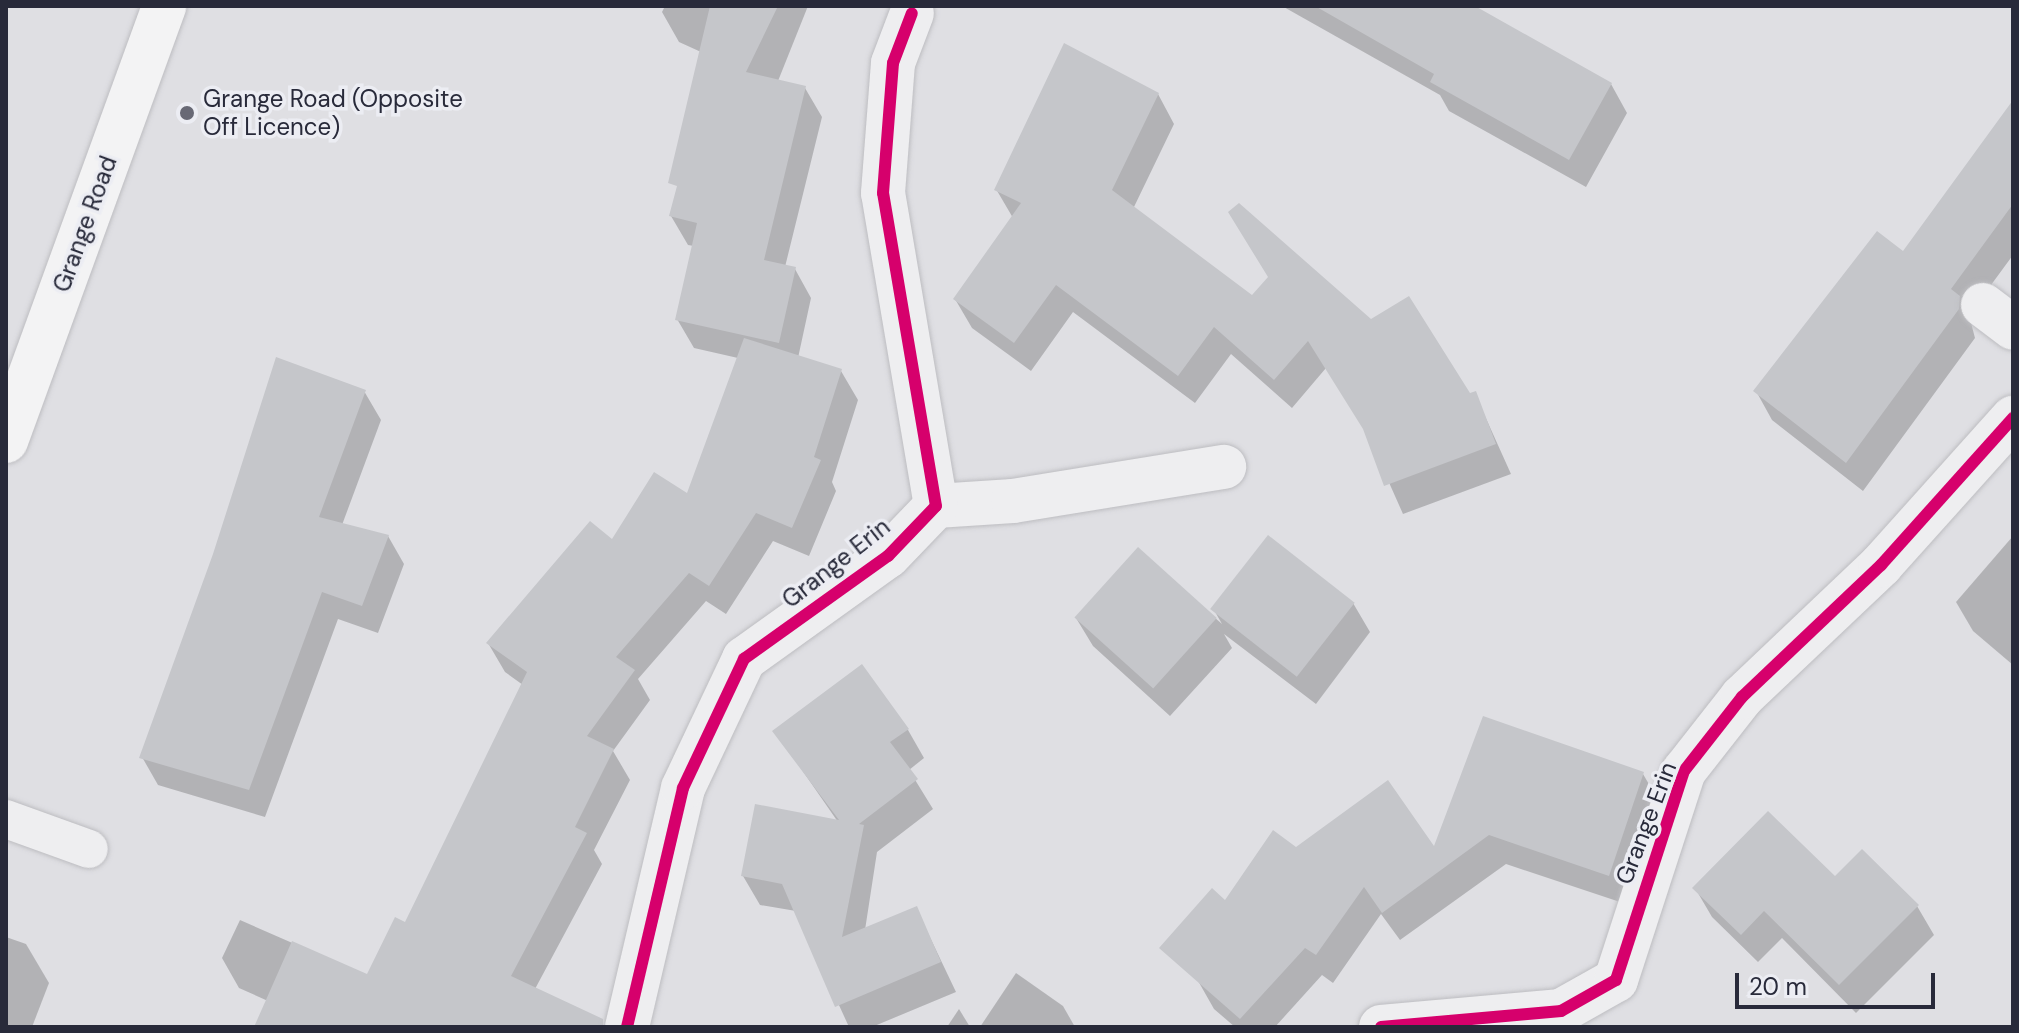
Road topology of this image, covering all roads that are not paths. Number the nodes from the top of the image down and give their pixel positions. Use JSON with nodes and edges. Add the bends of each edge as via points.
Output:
{"nodes":[{"id":1,"x":164,"y":6,"type":"edge"},
{"id":2,"x":912,"y":13,"type":"dead end"},
{"id":3,"x":2013,"y":418,"type":"edge"},
{"id":4,"x":6,"y":441,"type":"edge"},
{"id":5,"x":1224,"y":467,"type":"dead end"},
{"id":6,"x":936,"y":506,"type":"junction"},
{"id":7,"x":6,"y":819,"type":"edge"},
{"id":8,"x":89,"y":849,"type":"dead end"},
{"id":9,"x":627,"y":1027,"type":"edge"},
{"id":10,"x":1381,"y":1027,"type":"edge"}],
"edges":[{"from":1,"to":4,"type":"main road","name":"Grange Road"},
{"from":2,"to":6,"type":"street","via":[[893,63],[883,193]]},
{"from":3,"to":10,"type":"street","name":"Grange Erin","via":[[1881,565],[1742,697],[1684,771],[1616,980],[1561,1011]]},
{"from":5,"to":6,"type":"street","via":[[1013,501]]},
{"from":6,"to":9,"type":"street","name":"Grange Erin","via":[[888,556],[744,659],[683,788]]},
{"from":7,"to":8,"type":"lane"}]}
